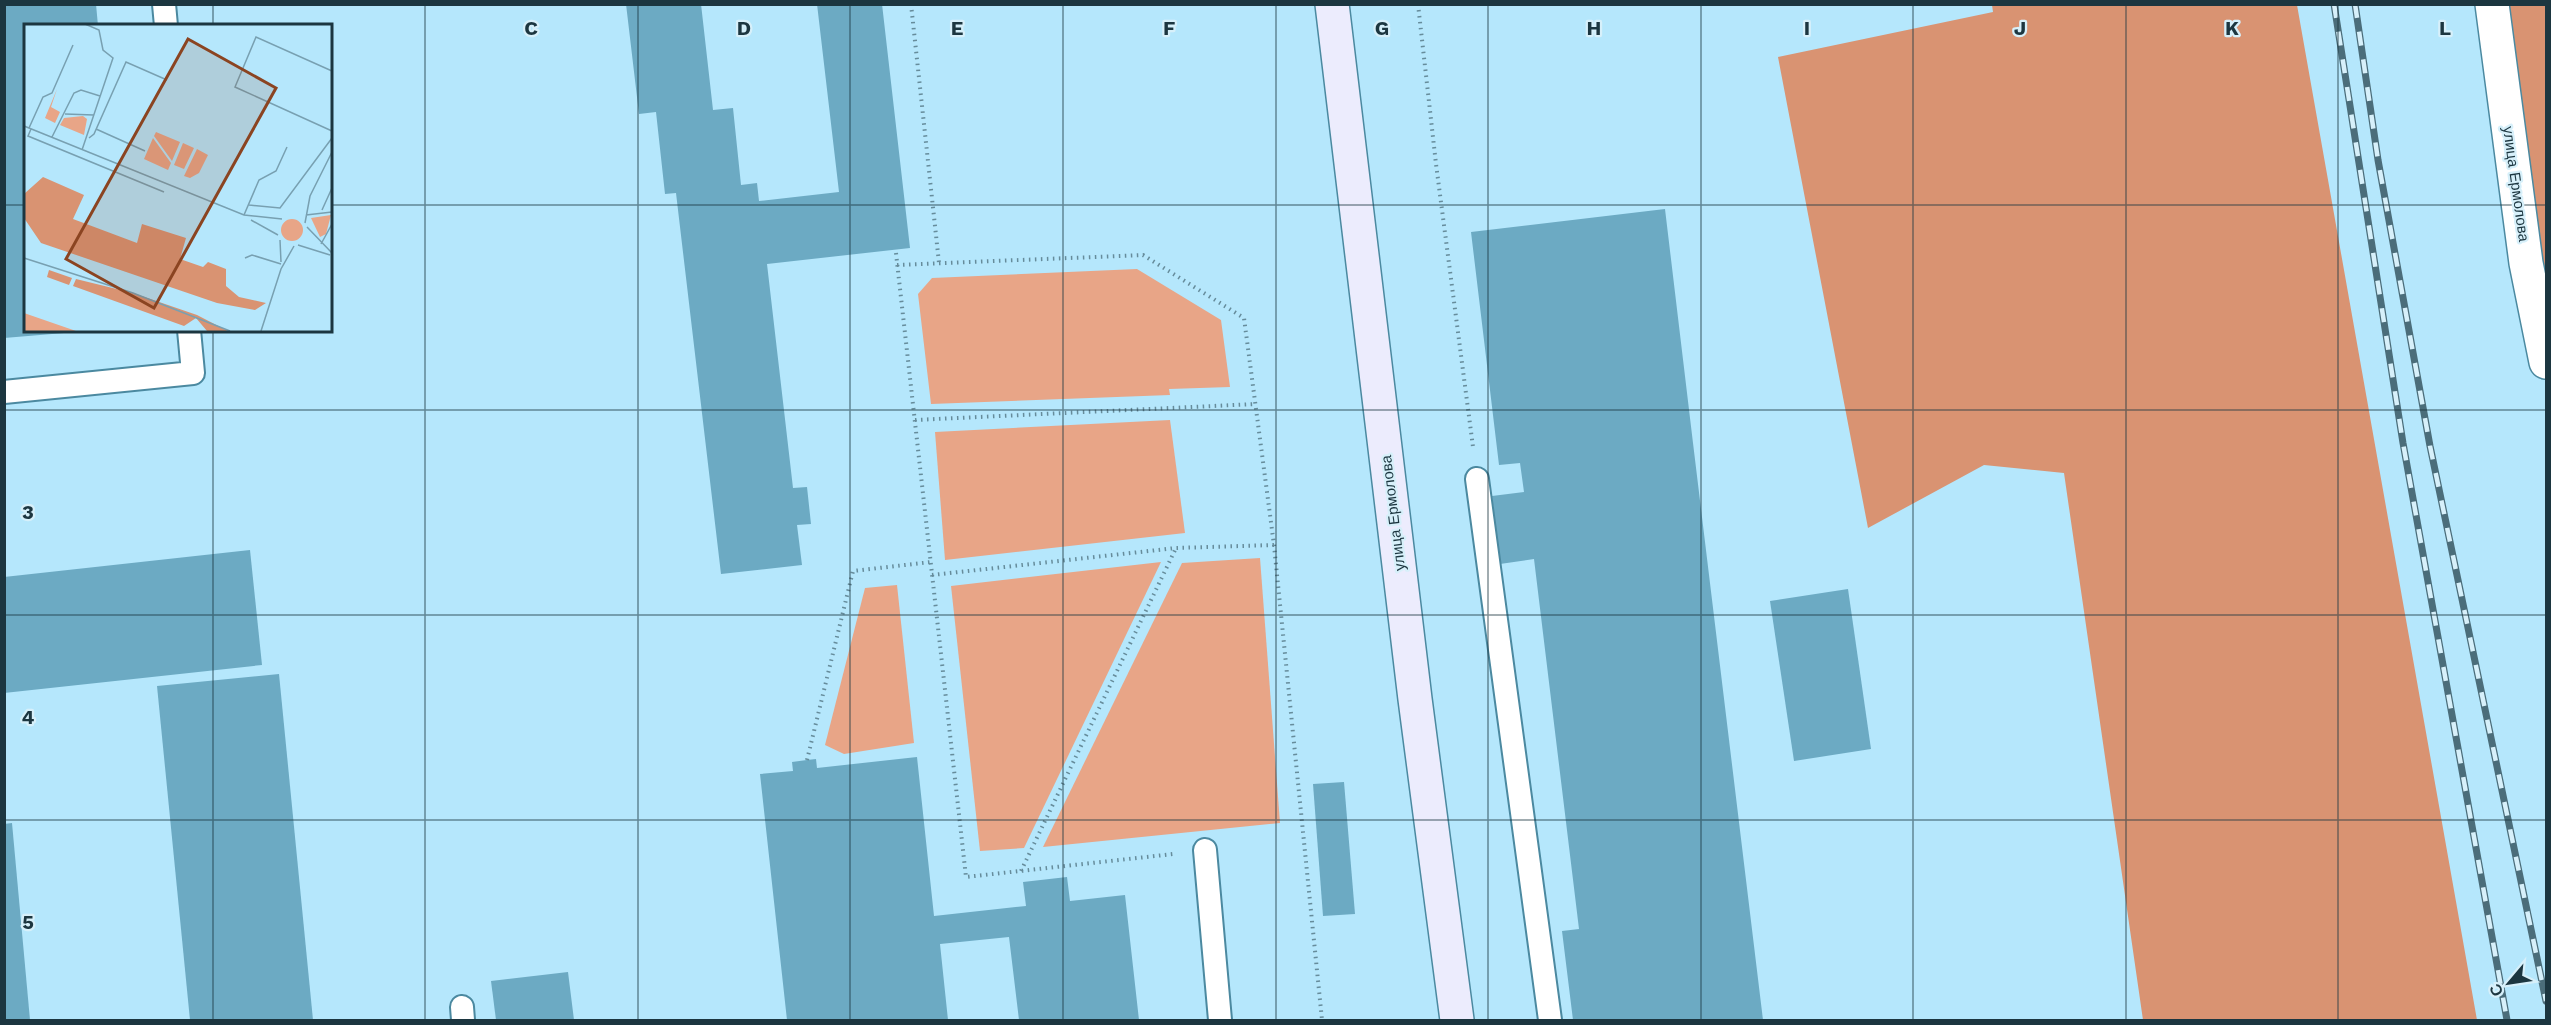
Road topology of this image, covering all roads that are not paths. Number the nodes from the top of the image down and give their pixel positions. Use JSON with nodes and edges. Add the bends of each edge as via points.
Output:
{"nodes":[{"id":1,"x":164,"y":4,"type":"edge"},
{"id":2,"x":1332,"y":4,"type":"edge"},
{"id":3,"x":2492,"y":4,"type":"edge"},
{"id":4,"x":166,"y":24,"type":"edge"},
{"id":5,"x":189,"y":332,"type":"edge"},
{"id":6,"x":2547,"y":362,"type":"edge"},
{"id":7,"x":4,"y":392,"type":"edge"},
{"id":8,"x":1477,"y":479,"type":"road end"},
{"id":9,"x":1205,"y":850,"type":"road end"},
{"id":10,"x":1220,"y":1020,"type":"edge"},
{"id":11,"x":1457,"y":1020,"type":"edge"},
{"id":12,"x":1550,"y":1020,"type":"edge"}],
"edges":[{"from":1,"to":4,"type":"lane"},
{"from":2,"to":11,"type":"main road","name":"улица Ермолова"},
{"from":3,"to":6,"type":"street","name":"улица Ермолова","via":[[2526,263]]},
{"from":5,"to":7,"type":"lane","via":[[192,373]]},
{"from":8,"to":12,"type":"lane"},
{"from":9,"to":10,"type":"lane"}]}
